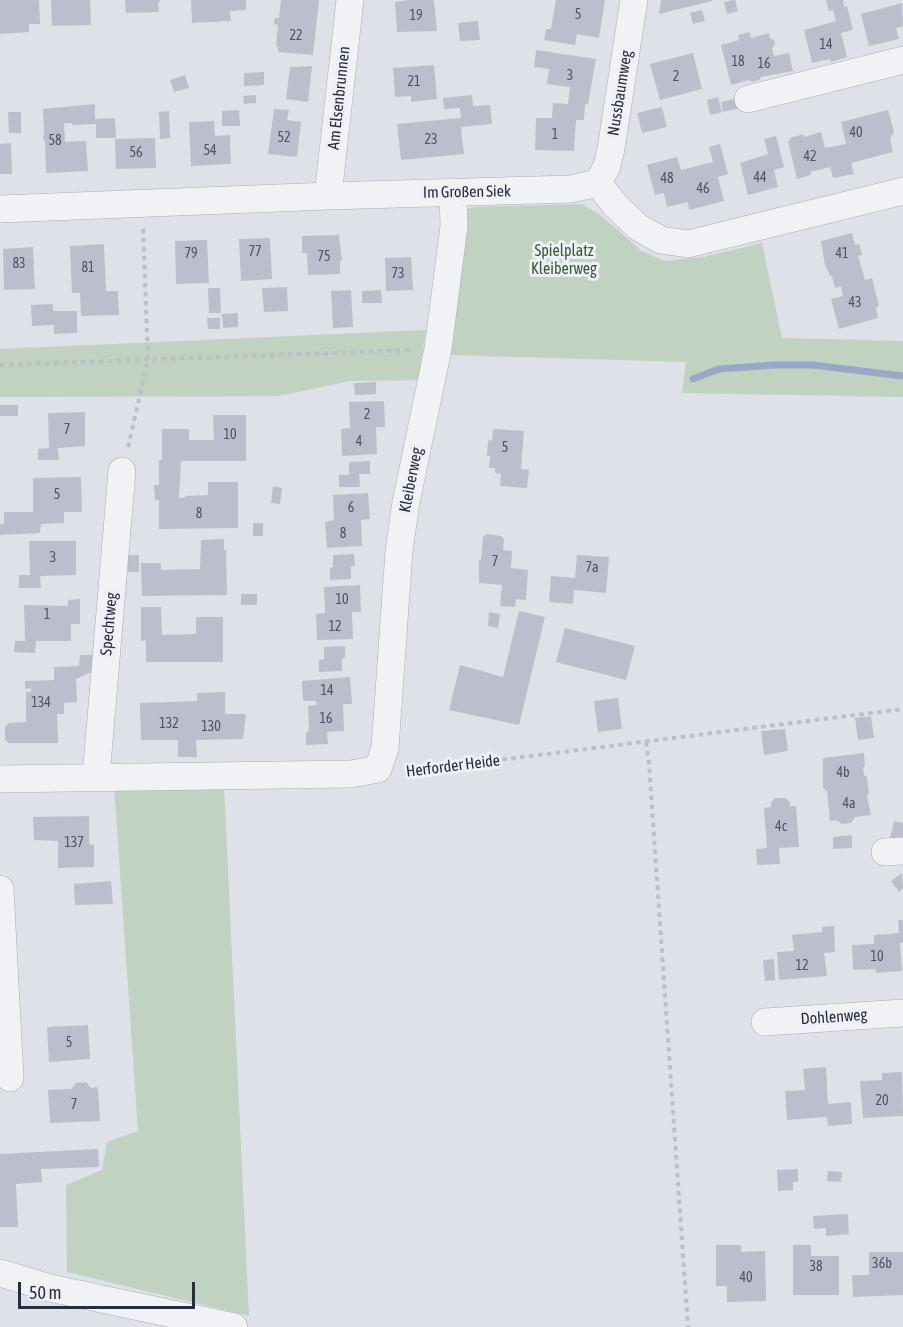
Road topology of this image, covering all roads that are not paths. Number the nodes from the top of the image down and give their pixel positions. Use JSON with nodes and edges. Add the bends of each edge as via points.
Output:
{"nodes":[{"id":1,"x":350,"y":0,"type":"edge"},
{"id":2,"x":634,"y":0,"type":"edge"},
{"id":3,"x":903,"y":60,"type":"edge"},
{"id":4,"x":748,"y":99,"type":"dead end"},
{"id":5,"x":598,"y":183,"type":"junction"},
{"id":6,"x":903,"y":191,"type":"edge"},
{"id":7,"x":453,"y":192,"type":"junction"},
{"id":8,"x":328,"y":196,"type":"junction"},
{"id":9,"x":0,"y":209,"type":"edge"},
{"id":10,"x":122,"y":471,"type":"road end"},
{"id":11,"x":96,"y":777,"type":"junction"},
{"id":12,"x":0,"y":779,"type":"edge"},
{"id":13,"x":0,"y":889,"type":"edge"},
{"id":14,"x":903,"y":1013,"type":"edge"},
{"id":15,"x":765,"y":1022,"type":"dead end"},
{"id":16,"x":10,"y":1078,"type":"dead end"},
{"id":17,"x":0,"y":1273,"type":"edge"},
{"id":18,"x":50,"y":1288,"type":"junction"},
{"id":19,"x":0,"y":1291,"type":"edge"},
{"id":20,"x":234,"y":1327,"type":"edge"}],
"edges":[{"from":1,"to":8,"type":"street","name":"Am Elsenbrunnen"},
{"from":2,"to":5,"type":"street","name":"Nussbaumweg","via":[[611,149]]},
{"from":3,"to":4,"type":"street"},
{"from":5,"to":6,"type":"street","via":[[638,227],[661,240],[688,244]]},
{"from":5,"to":7,"type":"street","name":"Im Großen Siek","via":[[571,189]]},
{"from":7,"to":8,"type":"street","name":"Im Großen Siek"},
{"from":7,"to":11,"type":"street","name":"Kleiberweg","via":[[454,226],[438,349],[404,521],[385,748],[378,769],[351,774]]},
{"from":8,"to":9,"type":"street","name":"Im Großen Siek"},
{"from":10,"to":11,"type":"street","name":"Spechtweg"},
{"from":11,"to":12,"type":"street"},
{"from":13,"to":16,"type":"street"},
{"from":14,"to":15,"type":"street","name":"Dohlenweg"},
{"from":17,"to":18,"type":"street"},
{"from":18,"to":19,"type":"street"},
{"from":18,"to":20,"type":"street"}]}
